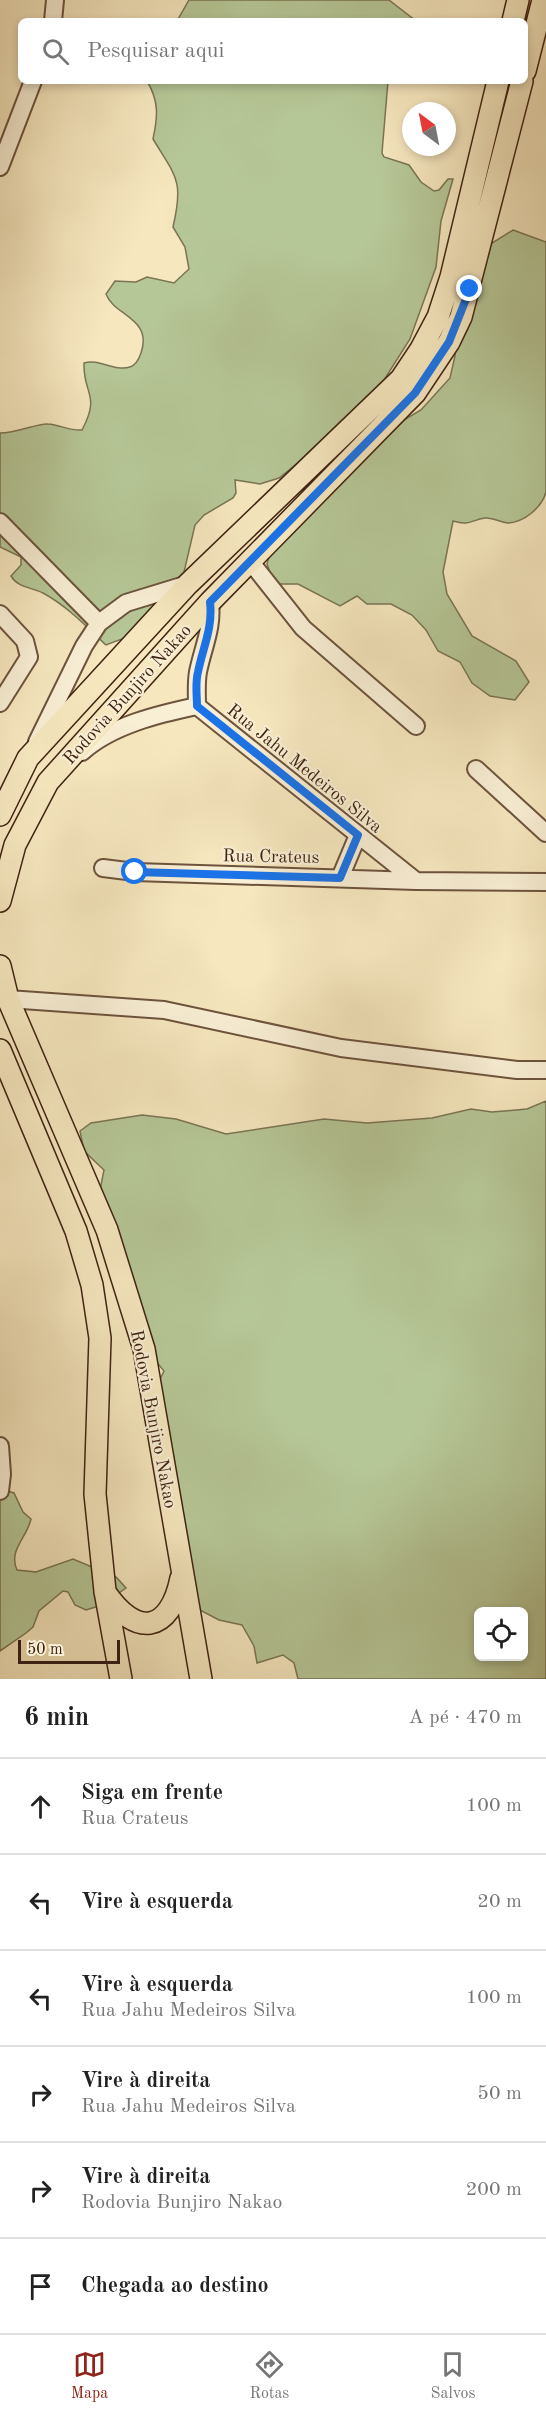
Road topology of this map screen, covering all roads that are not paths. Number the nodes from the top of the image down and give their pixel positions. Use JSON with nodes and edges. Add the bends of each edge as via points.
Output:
{"nodes":[{"id":1,"x":55,"y":0,"type":"edge"},
{"id":2,"x":518,"y":0,"type":"edge"},
{"id":3,"x":543,"y":0,"type":"edge"},
{"id":4,"x":52,"y":18,"type":"edge"},
{"id":5,"x":514,"y":18,"type":"edge"},
{"id":6,"x":528,"y":59,"type":"edge"},
{"id":7,"x":32,"y":84,"type":"edge"},
{"id":8,"x":497,"y":84,"type":"edge"},
{"id":9,"x":521,"y":84,"type":"edge"},
{"id":10,"x":0,"y":167,"type":"edge"},
{"id":11,"x":0,"y":522,"type":"edge"},
{"id":12,"x":250,"y":561,"type":"junction"},
{"id":13,"x":188,"y":584,"type":"junction"},
{"id":14,"x":210,"y":602,"type":"junction"},
{"id":15,"x":0,"y":614,"type":"edge"},
{"id":16,"x":99,"y":623,"type":"junction"},
{"id":17,"x":0,"y":703,"type":"edge"},
{"id":18,"x":197,"y":706,"type":"junction"},
{"id":19,"x":416,"y":726,"type":"dead end"},
{"id":20,"x":28,"y":758,"type":"junction"},
{"id":21,"x":476,"y":769,"type":"dead end"},
{"id":22,"x":48,"y":782,"type":"junction"},
{"id":23,"x":0,"y":815,"type":"edge"},
{"id":24,"x":546,"y":833,"type":"edge"},
{"id":25,"x":358,"y":835,"type":"junction"},
{"id":26,"x":103,"y":868,"type":"dead end"},
{"id":27,"x":340,"y":878,"type":"junction"},
{"id":28,"x":416,"y":881,"type":"junction"},
{"id":29,"x":546,"y":882,"type":"edge"},
{"id":30,"x":0,"y":901,"type":"edge"},
{"id":31,"x":0,"y":966,"type":"edge"},
{"id":32,"x":8,"y":999,"type":"junction"},
{"id":33,"x":0,"y":1050,"type":"edge"},
{"id":34,"x":546,"y":1070,"type":"edge"},
{"id":35,"x":0,"y":1446,"type":"edge"},
{"id":36,"x":0,"y":1491,"type":"edge"},
{"id":37,"x":182,"y":1569,"type":"junction"},
{"id":38,"x":105,"y":1592,"type":"junction"},
{"id":39,"x":121,"y":1679,"type":"edge"},
{"id":40,"x":201,"y":1679,"type":"edge"}],
"edges":[{"from":1,"to":4,"type":"street"},
{"from":2,"to":5,"type":"main road"},
{"from":3,"to":6,"type":"main road"},
{"from":7,"to":10,"type":"street"},
{"from":8,"to":13,"type":"main road","name":"Rodovia Bunjiro Nakao","via":[[451,277],[438,317],[421,350],[401,379]]},
{"from":9,"to":12,"type":"main road","name":"Rodovia Bunjiro Nakao","via":[[470,289],[449,342],[415,393]]},
{"from":11,"to":16,"type":"street"},
{"from":12,"to":14,"type":"main road","name":"Rodovia Bunjiro Nakao"},
{"from":12,"to":19,"type":"street","via":[[303,628]]},
{"from":13,"to":16,"type":"street","via":[[126,603]]},
{"from":13,"to":20,"type":"main road","name":"Rodovia Bunjiro Nakao"},
{"from":14,"to":18,"type":"street","via":[[209,635],[197,674]]},
{"from":14,"to":22,"type":"main road","name":"Rodovia Bunjiro Nakao"},
{"from":15,"to":17,"type":"street","via":[[26,642],[29,657]]},
{"from":16,"to":20,"type":"street"},
{"from":18,"to":22,"type":"street","via":[[157,714],[114,732],[87,747]]},
{"from":18,"to":25,"type":"street","name":"Rua Jahu Medeiros Silva"},
{"from":20,"to":23,"type":"main road","name":"Rodovia Bunjiro Nakao"},
{"from":21,"to":24,"type":"street"},
{"from":22,"to":30,"type":"main road","name":"Rodovia Bunjiro Nakao","via":[[15,844]]},
{"from":25,"to":27,"type":"street"},
{"from":25,"to":28,"type":"street","name":"Rua Jahu Medeiros Silva"},
{"from":26,"to":27,"type":"street","name":"Rua Crateus"},
{"from":27,"to":28,"type":"street","name":"Rua Crateus"},
{"from":28,"to":29,"type":"street","name":"Rua Crateus"},
{"from":31,"to":32,"type":"main road","name":"Rodovia Bunjiro Nakao"},
{"from":32,"to":34,"type":"street","via":[[164,1010],[341,1048],[517,1070]]},
{"from":32,"to":37,"type":"main road","name":"Rodovia Bunjiro Nakao","via":[[107,1230],[144,1349]]},
{"from":33,"to":38,"type":"main road","name":"Rodovia Bunjiro Nakao","via":[[76,1231],[92,1285],[100,1338],[95,1494]]},
{"from":35,"to":36,"type":"street"},
{"from":37,"to":38,"type":"main road","via":[[177,1597],[168,1612],[146,1626],[131,1621],[116,1609]]},
{"from":37,"to":40,"type":"main road","name":"Rodovia Bunjiro Nakao"},
{"from":38,"to":39,"type":"main road","name":"Rodovia Bunjiro Nakao"}]}
